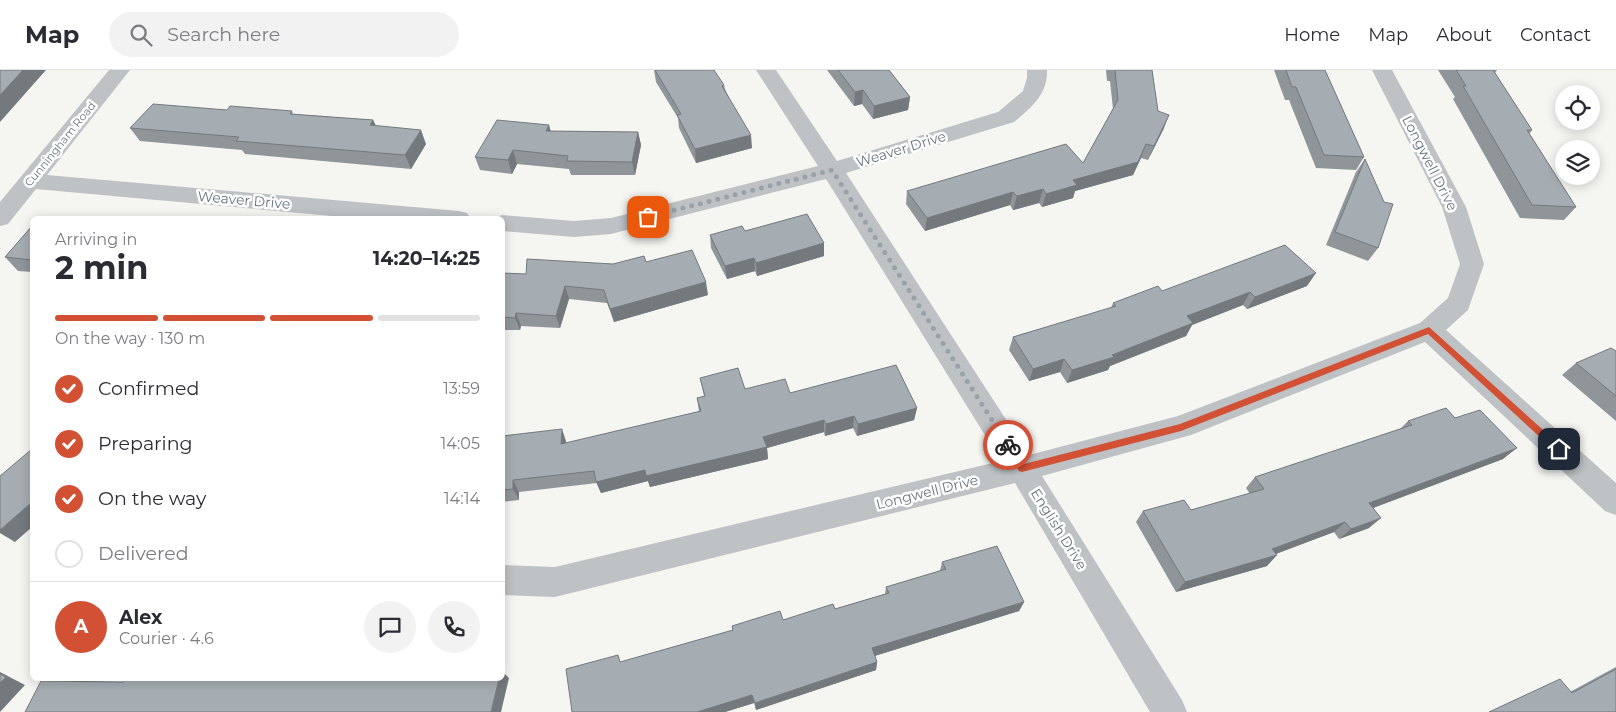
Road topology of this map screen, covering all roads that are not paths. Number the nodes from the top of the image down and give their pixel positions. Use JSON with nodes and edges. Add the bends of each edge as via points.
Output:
{"nodes":[{"id":1,"x":120,"y":70,"type":"edge"},
{"id":2,"x":766,"y":70,"type":"edge"},
{"id":3,"x":1037,"y":70,"type":"edge"},
{"id":4,"x":1382,"y":70,"type":"edge"},
{"id":5,"x":832,"y":170,"type":"junction"},
{"id":6,"x":30,"y":181,"type":"junction"},
{"id":7,"x":425,"y":216,"type":"edge"},
{"id":8,"x":0,"y":218,"type":"edge"},
{"id":9,"x":505,"y":222,"type":"edge"},
{"id":10,"x":1429,"y":330,"type":"junction"},
{"id":11,"x":1022,"y":469,"type":"junction"},
{"id":12,"x":1616,"y":502,"type":"edge"},
{"id":13,"x":505,"y":580,"type":"edge"},
{"id":14,"x":1170,"y":712,"type":"edge"}],
"edges":[{"from":1,"to":6,"type":"street","name":"Cunningham Road"},
{"from":2,"to":5,"type":"street","name":"English Drive"},
{"from":3,"to":5,"type":"street","name":"Weaver Drive","via":[[1038,76],[1029,98],[1006,117]]},
{"from":4,"to":10,"type":"street","name":"Longwell Drive","via":[[1454,207],[1472,264],[1459,303]]},
{"from":5,"to":9,"type":"street","name":"Weaver Drive","via":[[611,226],[574,229]]},
{"from":5,"to":11,"type":"street","name":"English Drive"},
{"from":6,"to":7,"type":"street","name":"Weaver Drive"},
{"from":6,"to":8,"type":"street","name":"Cunningham Road"},
{"from":10,"to":11,"type":"street","name":"Longwell Drive","via":[[1181,427]]},
{"from":10,"to":12,"type":"street"},
{"from":11,"to":13,"type":"street","name":"Longwell Drive","via":[[555,582]]},
{"from":11,"to":14,"type":"street","name":"English Drive"}]}
